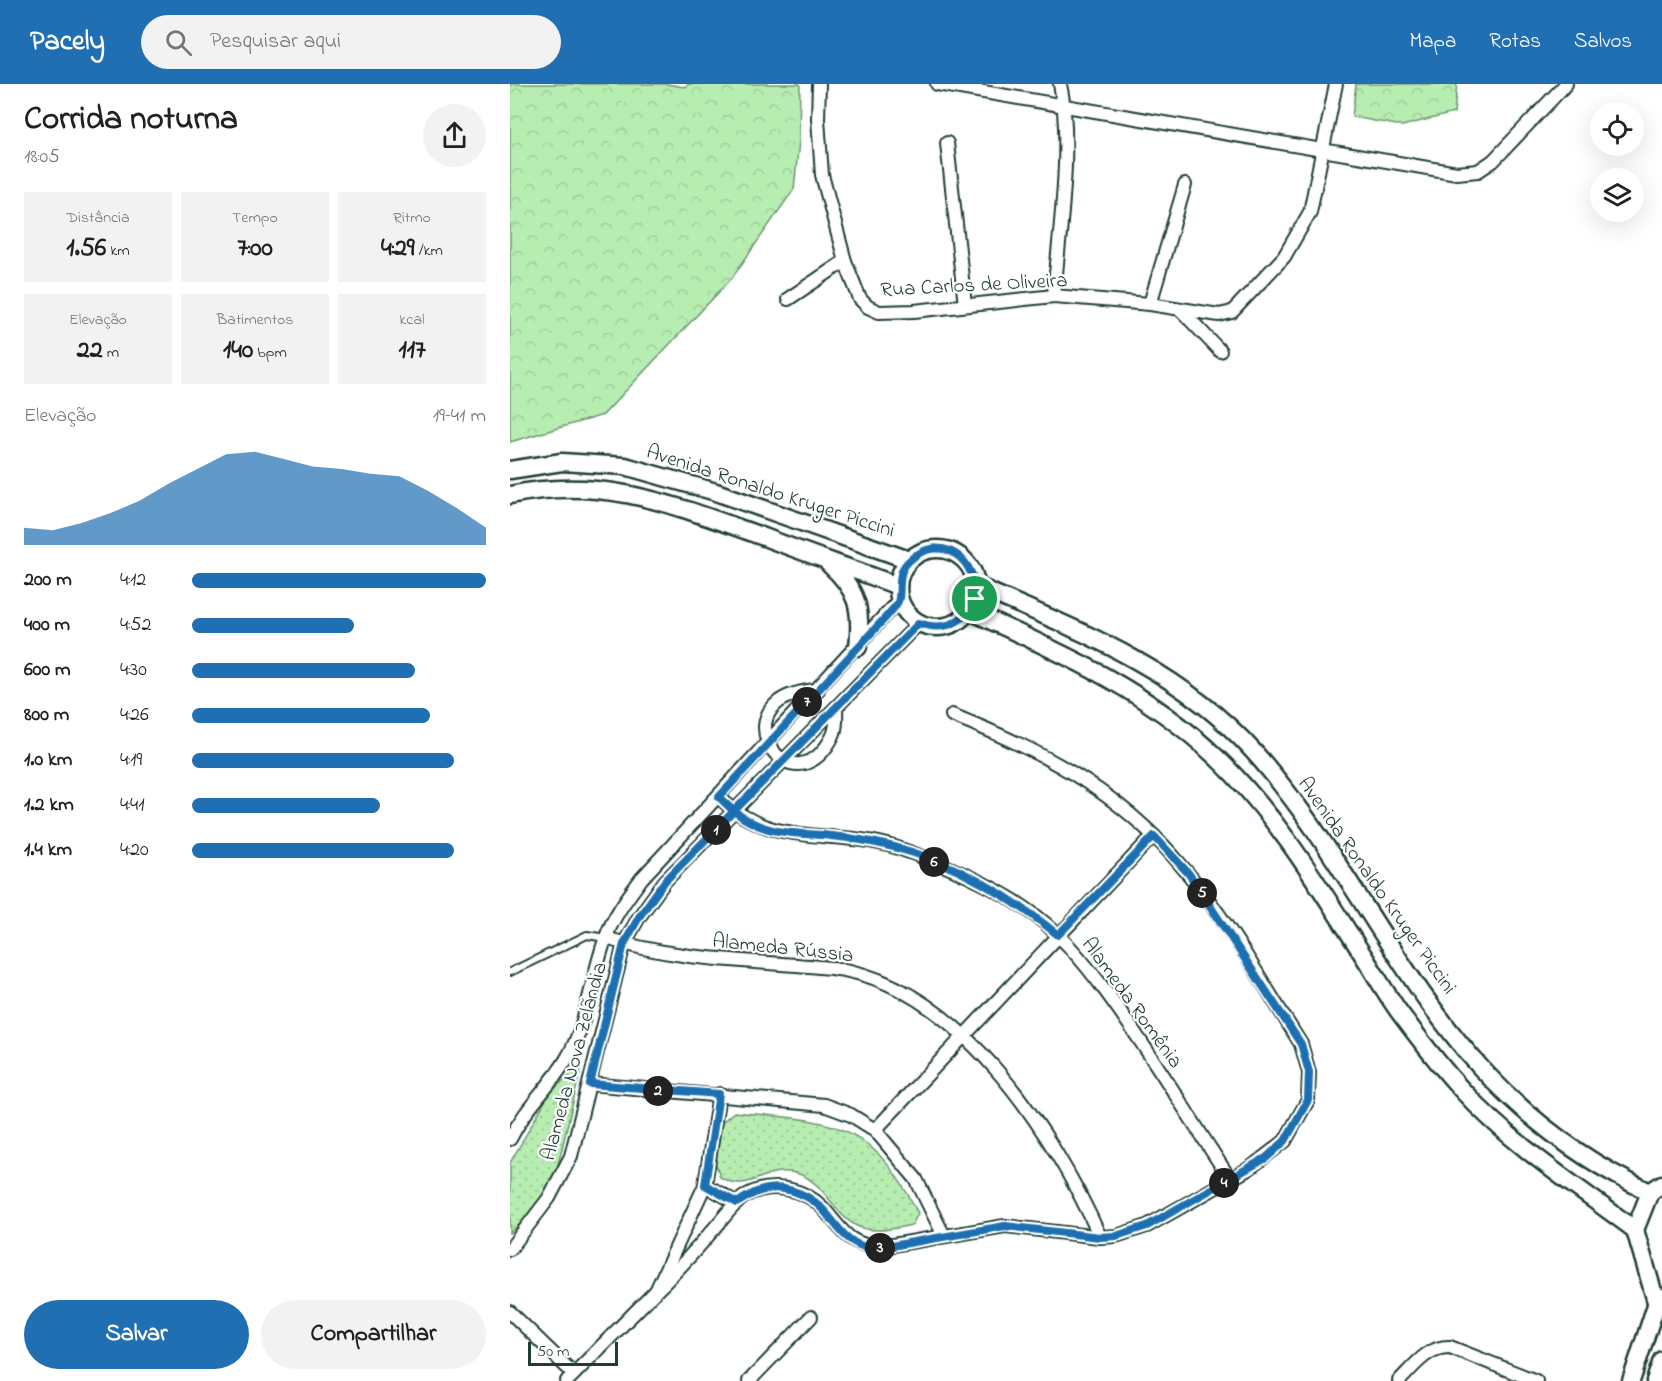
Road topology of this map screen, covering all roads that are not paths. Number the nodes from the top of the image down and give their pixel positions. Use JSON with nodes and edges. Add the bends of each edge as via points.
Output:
{"nodes":[{"id":1,"x":819,"y":84,"type":"edge"},
{"id":2,"x":937,"y":84,"type":"edge"},
{"id":3,"x":1060,"y":84,"type":"edge"},
{"id":4,"x":1336,"y":84,"type":"edge"},
{"id":5,"x":1566,"y":84,"type":"edge"},
{"id":6,"x":1065,"y":105,"type":"junction"},
{"id":7,"x":947,"y":143,"type":"dead end"},
{"id":8,"x":1321,"y":151,"type":"junction"},
{"id":9,"x":1185,"y":185,"type":"dead end"},
{"id":10,"x":845,"y":261,"type":"junction"},
{"id":11,"x":1054,"y":296,"type":"junction"},
{"id":12,"x":788,"y":299,"type":"dead end"},
{"id":13,"x":1150,"y":304,"type":"junction"},
{"id":14,"x":965,"y":305,"type":"junction"},
{"id":15,"x":1180,"y":309,"type":"junction"},
{"id":16,"x":1220,"y":351,"type":"dead end"},
{"id":17,"x":510,"y":470,"type":"edge"},
{"id":18,"x":510,"y":495,"type":"edge"},
{"id":19,"x":824,"y":559,"type":"junction"},
{"id":20,"x":909,"y":560,"type":"junction"},
{"id":21,"x":976,"y":586,"type":"junction"},
{"id":22,"x":898,"y":593,"type":"junction"},
{"id":23,"x":970,"y":611,"type":"junction"},
{"id":24,"x":919,"y":623,"type":"junction"},
{"id":25,"x":858,"y":647,"type":"junction"},
{"id":26,"x":818,"y":690,"type":"junction"},
{"id":27,"x":836,"y":709,"type":"junction"},
{"id":28,"x":952,"y":715,"type":"dead end"},
{"id":29,"x":767,"y":745,"type":"junction"},
{"id":30,"x":783,"y":761,"type":"junction"},
{"id":31,"x":719,"y":797,"type":"junction"},
{"id":32,"x":733,"y":811,"type":"junction"},
{"id":33,"x":1154,"y":836,"type":"junction"},
{"id":34,"x":1058,"y":935,"type":"junction"},
{"id":35,"x":606,"y":938,"type":"junction"},
{"id":36,"x":624,"y":944,"type":"junction"},
{"id":37,"x":510,"y":972,"type":"edge"},
{"id":38,"x":965,"y":1035,"type":"junction"},
{"id":39,"x":590,"y":1084,"type":"junction"},
{"id":40,"x":719,"y":1094,"type":"junction"},
{"id":41,"x":875,"y":1130,"type":"junction"},
{"id":42,"x":510,"y":1139,"type":"edge"},
{"id":43,"x":1230,"y":1179,"type":"junction"},
{"id":44,"x":705,"y":1185,"type":"junction"},
{"id":45,"x":1656,"y":1188,"type":"edge"},
{"id":46,"x":737,"y":1203,"type":"junction"},
{"id":47,"x":1635,"y":1230,"type":"junction"},
{"id":48,"x":945,"y":1236,"type":"junction"},
{"id":49,"x":1100,"y":1237,"type":"junction"},
{"id":50,"x":510,"y":1249,"type":"edge"},
{"id":51,"x":1662,"y":1287,"type":"edge"},
{"id":52,"x":656,"y":1291,"type":"junction"},
{"id":53,"x":1657,"y":1305,"type":"junction"},
{"id":54,"x":510,"y":1312,"type":"edge"},
{"id":55,"x":811,"y":1317,"type":"dead end"},
{"id":56,"x":1662,"y":1360,"type":"edge"},
{"id":57,"x":1638,"y":1364,"type":"junction"},
{"id":58,"x":570,"y":1377,"type":"edge"},
{"id":59,"x":749,"y":1381,"type":"edge"},
{"id":60,"x":1399,"y":1381,"type":"edge"},
{"id":61,"x":1536,"y":1381,"type":"edge"},
{"id":62,"x":1631,"y":1381,"type":"edge"},
{"id":63,"x":1643,"y":1381,"type":"edge"},
{"id":64,"x":1655,"y":1381,"type":"edge"}],
"edges":[{"from":1,"to":10,"type":"street","name":"Rua Carlos de Oliveira","via":[[822,175]]},
{"from":2,"to":6,"type":"street"},
{"from":3,"to":6,"type":"street"},
{"from":4,"to":8,"type":"street"},
{"from":5,"to":8,"type":"street","via":[[1493,161],[1478,171],[1456,173]]},
{"from":6,"to":8,"type":"street"},
{"from":6,"to":11,"type":"street","via":[[1063,193]]},
{"from":7,"to":14,"type":"street"},
{"from":8,"to":15,"type":"street","name":"Rua Carlos de Oliveira","via":[[1310,212],[1284,257],[1226,315]]},
{"from":9,"to":13,"type":"street"},
{"from":10,"to":12,"type":"street"},
{"from":10,"to":14,"type":"street","name":"Rua Carlos de Oliveira","via":[[860,299],[879,312]]},
{"from":11,"to":13,"type":"street","name":"Rua Carlos de Oliveira"},
{"from":11,"to":14,"type":"street","name":"Rua Carlos de Oliveira"},
{"from":13,"to":15,"type":"street","name":"Rua Carlos de Oliveira"},
{"from":15,"to":16,"type":"street"},
{"from":17,"to":20,"type":"main road","name":"Avenida Ronaldo Kruger Piccini","via":[[562,462],[625,466],[716,492]]},
{"from":18,"to":19,"type":"main road","name":"Avenida Ronaldo Kruger Piccini","via":[[560,489],[614,491],[661,500]]},
{"from":19,"to":22,"type":"main road","name":"Avenida Ronaldo Kruger Piccini"},
{"from":19,"to":25,"type":"main road","via":[[854,592]]},
{"from":20,"to":21,"type":"main road","name":"Avenida Ronaldo Kruger Piccini","via":[[926,551],[945,550],[967,563]]},
{"from":20,"to":22,"type":"main road","name":"Avenida Ronaldo Kruger Piccini","via":[[903,567]]},
{"from":21,"to":23,"type":"main road"},
{"from":21,"to":45,"type":"main road","name":"Avenida Ronaldo Kruger Piccini","via":[[1096,638],[1199,700],[1253,750],[1307,817],[1443,1020],[1482,1069],[1566,1144]]},
{"from":22,"to":24,"type":"main road","name":"Avenida Ronaldo Kruger Piccini","via":[[904,609]]},
{"from":22,"to":25,"type":"street","name":"Alameda Nova Zelãndia"},
{"from":23,"to":24,"type":"main road","via":[[947,626]]},
{"from":23,"to":47,"type":"main road","via":[[1097,670],[1171,719],[1216,757],[1255,798],[1303,861],[1405,1020],[1462,1090],[1537,1157]]},
{"from":24,"to":27,"type":"street","name":"Alameda Nova Zelãndia"},
{"from":25,"to":26,"type":"street","name":"Alameda Nova Zelãndia"},
{"from":26,"to":29,"type":"street","name":"Alameda Nova Zelãndia"},
{"from":26,"to":29,"type":"street","via":[[798,691],[774,705],[766,715],[763,729]]},
{"from":27,"to":30,"type":"street","name":"Alameda Nova Zelãndia"},
{"from":27,"to":30,"type":"street","via":[[834,738],[817,757],[805,765]]},
{"from":28,"to":33,"type":"street","via":[[1016,741],[1067,769],[1120,806]]},
{"from":29,"to":30,"type":"street"},
{"from":29,"to":31,"type":"street","name":"Alameda Nova Zelãndia"},
{"from":30,"to":32,"type":"street","name":"Alameda Nova Zelãndia"},
{"from":31,"to":32,"type":"street","name":"Alameda Romênia"},
{"from":31,"to":35,"type":"street","name":"Alameda Nova Zelãndia","via":[[642,879],[614,917]]},
{"from":32,"to":34,"type":"street","name":"Alameda Romênia","via":[[752,823],[782,832],[833,836],[924,858],[1026,908]]},
{"from":32,"to":36,"type":"street","name":"Alameda Nova Zelãndia","via":[[665,881]]},
{"from":33,"to":34,"type":"street"},
{"from":33,"to":43,"type":"street","via":[[1189,874],[1225,927],[1301,1044],[1309,1072],[1308,1100],[1285,1141],[1266,1158]]},
{"from":34,"to":38,"type":"street"},
{"from":34,"to":43,"type":"street","name":"Alameda Romênia","via":[[1139,1036]]},
{"from":35,"to":36,"type":"street","name":"Alameda Rússia"},
{"from":35,"to":37,"type":"lane","via":[[587,935]]},
{"from":35,"to":42,"type":"street","name":"Alameda Nova Zelãndia","via":[[566,1060],[519,1120]]},
{"from":36,"to":38,"type":"street","name":"Alameda Rússia","via":[[675,956],[833,968],[869,977],[940,1013]]},
{"from":36,"to":39,"type":"street","name":"Alameda Nova Zelãndia"},
{"from":38,"to":41,"type":"street"},
{"from":38,"to":49,"type":"street","name":"Alameda Rússia","via":[[1010,1085],[1089,1212]]},
{"from":39,"to":40,"type":"street"},
{"from":39,"to":50,"type":"street","name":"Alameda Nova Zelãndia","via":[[571,1156],[549,1198]]},
{"from":40,"to":41,"type":"street","via":[[824,1105]]},
{"from":40,"to":44,"type":"street"},
{"from":41,"to":48,"type":"street","via":[[916,1179]]},
{"from":43,"to":49,"type":"street","via":[[1147,1226]]},
{"from":44,"to":46,"type":"street"},
{"from":44,"to":52,"type":"street"},
{"from":45,"to":47,"type":"main road"},
{"from":46,"to":48,"type":"street","via":[[752,1193],[774,1188],[799,1192],[815,1200],[862,1246],[880,1248]]},
{"from":46,"to":52,"type":"street"},
{"from":47,"to":53,"type":"main road"},
{"from":48,"to":49,"type":"street","via":[[1005,1226]]},
{"from":51,"to":53,"type":"main road"},
{"from":52,"to":58,"type":"street"},
{"from":53,"to":57,"type":"main road"},
{"from":54,"to":58,"type":"street"},
{"from":55,"to":59,"type":"street"},
{"from":56,"to":64,"type":"main road"},
{"from":57,"to":62,"type":"main road"},
{"from":57,"to":63,"type":"main road"},
{"from":60,"to":61,"type":"street","via":[[1434,1349],[1450,1347]]}]}
